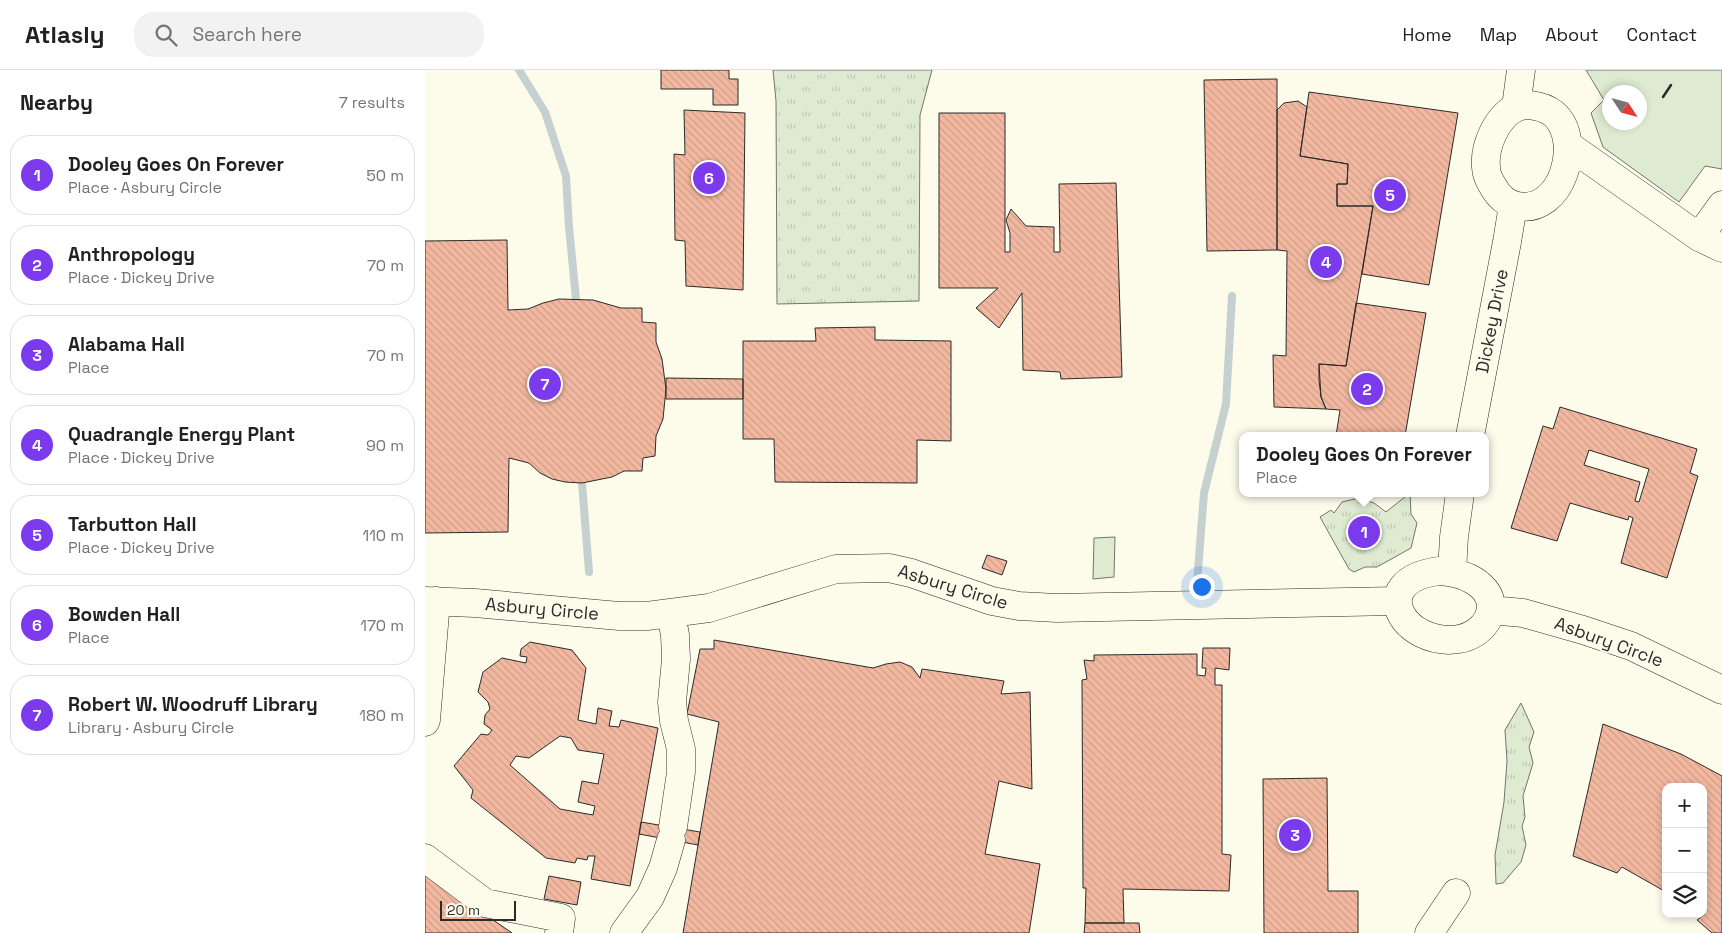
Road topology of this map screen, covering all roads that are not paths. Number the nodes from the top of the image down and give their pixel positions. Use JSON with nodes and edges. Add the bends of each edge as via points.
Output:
{"nodes":[{"id":1,"x":1521,"y":70,"type":"edge"},
{"id":2,"x":1516,"y":107,"type":"junction"},
{"id":3,"x":1568,"y":145,"type":"junction"},
{"id":4,"x":1513,"y":205,"type":"junction"},
{"id":5,"x":1722,"y":205,"type":"edge"},
{"id":6,"x":1710,"y":242,"type":"edge"},
{"id":7,"x":1471,"y":432,"type":"edge"},
{"id":8,"x":1459,"y":497,"type":"edge"},
{"id":9,"x":1452,"y":572,"type":"junction"},
{"id":10,"x":431,"y":601,"type":"edge"},
{"id":11,"x":1397,"y":601,"type":"junction"},
{"id":12,"x":1491,"y":610,"type":"junction"},
{"id":13,"x":671,"y":614,"type":"junction"},
{"id":14,"x":1722,"y":690,"type":"edge"},
{"id":15,"x":425,"y":722,"type":"edge"},
{"id":16,"x":425,"y":858,"type":"edge"},
{"id":17,"x":1456,"y":893,"type":"dead end"},
{"id":18,"x":559,"y":933,"type":"edge"},
{"id":19,"x":624,"y":933,"type":"edge"},
{"id":20,"x":1429,"y":933,"type":"edge"}],
"edges":[{"from":1,"to":2,"type":"street"},
{"from":2,"to":3,"type":"street","via":[[1529,104],[1554,114],[1561,123]]},
{"from":2,"to":4,"type":"street","via":[[1495,129],[1486,167],[1495,190]]},
{"from":3,"to":4,"type":"street","via":[[1564,172],[1551,197],[1527,208]]},
{"from":3,"to":6,"type":"street"},
{"from":4,"to":7,"type":"street","name":"Dickey Drive"},
{"from":5,"to":6,"type":"street"},
{"from":8,"to":9,"type":"street"},
{"from":9,"to":11,"type":"street","via":[[1426,572],[1411,578],[1401,587]]},
{"from":9,"to":12,"type":"street","via":[[1482,587]]},
{"from":10,"to":13,"type":"street","name":"Asbury Circle","via":[[619,616]]},
{"from":10,"to":15,"type":"street"},
{"from":11,"to":12,"type":"street","via":[[1401,616],[1409,625],[1420,633],[1445,639],[1475,634],[1485,625]]},
{"from":11,"to":13,"type":"street","name":"Asbury Circle","via":[[1057,608],[1019,606],[992,601],[911,573],[880,568],[836,569],[709,608]]},
{"from":12,"to":14,"type":"street","name":"Asbury Circle","via":[[1523,613],[1631,646]]},
{"from":13,"to":19,"type":"street","via":[[676,659],[673,721],[681,750],[672,834],[663,868],[650,897]]},
{"from":16,"to":18,"type":"street","via":[[485,903],[561,918]]},
{"from":17,"to":20,"type":"street"}]}
